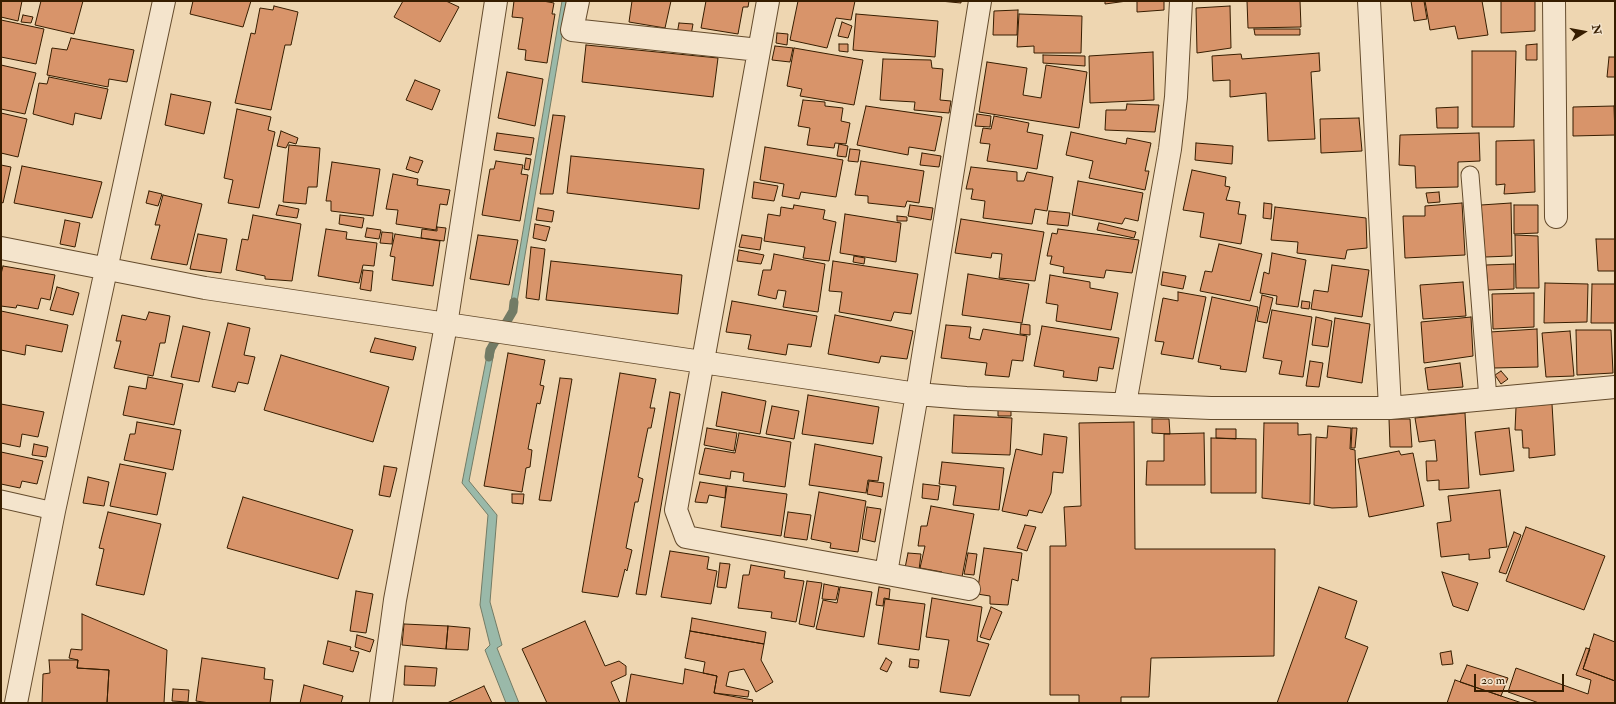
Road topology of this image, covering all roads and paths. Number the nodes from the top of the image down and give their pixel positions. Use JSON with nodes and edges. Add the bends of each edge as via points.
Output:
{"nodes":[{"id":1,"x":164,"y":1,"type":"edge"},
{"id":2,"x":496,"y":1,"type":"edge"},
{"id":3,"x":578,"y":1,"type":"edge"},
{"id":4,"x":768,"y":1,"type":"edge"},
{"id":5,"x":980,"y":1,"type":"edge"},
{"id":6,"x":1181,"y":1,"type":"edge"},
{"id":7,"x":1369,"y":1,"type":"edge"},
{"id":8,"x":1554,"y":1,"type":"edge"},
{"id":9,"x":759,"y":50,"type":"junction"},
{"id":10,"x":1470,"y":175,"type":"dead end"},
{"id":11,"x":1556,"y":217,"type":"dead end"},
{"id":12,"x":1,"y":248,"type":"edge"},
{"id":13,"x":107,"y":269,"type":"junction"},
{"id":14,"x":446,"y":325,"type":"junction"},
{"id":15,"x":703,"y":362,"type":"junction"},
{"id":16,"x":1615,"y":387,"type":"edge"},
{"id":17,"x":917,"y":394,"type":"junction"},
{"id":18,"x":1488,"y":399,"type":"junction"},
{"id":19,"x":1125,"y":404,"type":"junction"},
{"id":20,"x":1390,"y":408,"type":"junction"},
{"id":21,"x":1,"y":500,"type":"edge"},
{"id":22,"x":54,"y":511,"type":"junction"},
{"id":23,"x":886,"y":573,"type":"junction"},
{"id":24,"x":969,"y":589,"type":"dead end"},
{"id":25,"x":16,"y":703,"type":"edge"},
{"id":26,"x":381,"y":703,"type":"edge"}],
"edges":[{"from":1,"to":13,"type":"street"},
{"from":2,"to":14,"type":"street"},
{"from":3,"to":9,"type":"street","via":[[572,30]]},
{"from":4,"to":9,"type":"street"},
{"from":5,"to":17,"type":"street"},
{"from":6,"to":19,"type":"street","via":[[1176,97],[1170,149]]},
{"from":7,"to":20,"type":"street"},
{"from":8,"to":11,"type":"street"},
{"from":9,"to":15,"type":"street"},
{"from":10,"to":18,"type":"lane"},
{"from":12,"to":13,"type":"street"},
{"from":13,"to":14,"type":"street","via":[[204,288]]},
{"from":13,"to":22,"type":"street"},
{"from":14,"to":15,"type":"street"},
{"from":14,"to":26,"type":"street","via":[[394,600]]},
{"from":15,"to":17,"type":"street"},
{"from":15,"to":23,"type":"street","via":[[676,510],[686,537]]},
{"from":16,"to":18,"type":"street"},
{"from":17,"to":19,"type":"street"},
{"from":17,"to":23,"type":"street"},
{"from":18,"to":20,"type":"street"},
{"from":19,"to":20,"type":"street","via":[[1211,408]]},
{"from":21,"to":22,"type":"lane"},
{"from":22,"to":25,"type":"street"},
{"from":23,"to":24,"type":"street"}]}
